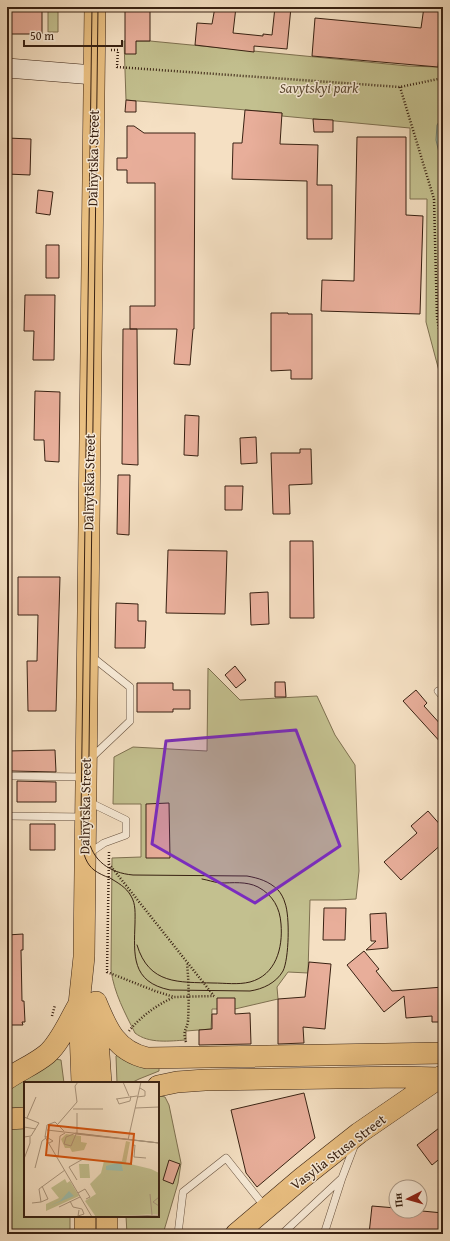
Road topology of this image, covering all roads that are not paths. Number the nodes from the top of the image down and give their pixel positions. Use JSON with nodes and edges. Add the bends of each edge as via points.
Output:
{"nodes":[{"id":1,"x":95,"y":7,"type":"edge"},
{"id":2,"x":7,"y":68,"type":"edge"},
{"id":3,"x":94,"y":76,"type":"junction"},
{"id":4,"x":87,"y":653,"type":"junction"},
{"id":5,"x":86,"y":771,"type":"junction"},
{"id":6,"x":12,"y":776,"type":"dead end"},
{"id":7,"x":85,"y":809,"type":"junction"},
{"id":8,"x":7,"y":816,"type":"edge"},
{"id":9,"x":84,"y":856,"type":"junction"},
{"id":10,"x":87,"y":1003,"type":"junction"},
{"id":11,"x":443,"y":1053,"type":"edge"},
{"id":12,"x":441,"y":1077,"type":"edge"},
{"id":13,"x":7,"y":1079,"type":"edge"},
{"id":14,"x":82,"y":1082,"type":"edge"},
{"id":15,"x":101,"y":1082,"type":"edge"},
{"id":16,"x":159,"y":1086,"type":"edge"},
{"id":17,"x":24,"y":1118,"type":"edge"},
{"id":18,"x":7,"y":1119,"type":"edge"},
{"id":19,"x":360,"y":1133,"type":"junction"},
{"id":20,"x":342,"y":1178,"type":"junction"},
{"id":21,"x":266,"y":1208,"type":"junction"},
{"id":22,"x":85,"y":1217,"type":"edge"},
{"id":23,"x":107,"y":1217,"type":"edge"},
{"id":24,"x":85,"y":1234,"type":"edge"},
{"id":25,"x":107,"y":1234,"type":"edge"},
{"id":26,"x":178,"y":1234,"type":"edge"},
{"id":27,"x":236,"y":1234,"type":"edge"},
{"id":28,"x":282,"y":1234,"type":"edge"},
{"id":29,"x":324,"y":1234,"type":"edge"}],
"edges":[{"from":1,"to":3,"type":"main road","name":"Dalnytska Street"},
{"from":2,"to":3,"type":"main road"},
{"from":3,"to":4,"type":"main road","name":"Dalnytska Street"},
{"from":4,"to":5,"type":"main road","name":"Dalnytska Street"},
{"from":4,"to":5,"type":"lane","via":[[130,687],[130,721]]},
{"from":5,"to":6,"type":"lane"},
{"from":5,"to":7,"type":"main road","name":"Dalnytska Street"},
{"from":7,"to":8,"type":"lane"},
{"from":7,"to":9,"type":"main road","name":"Dalnytska Street"},
{"from":7,"to":9,"type":"lane","via":[[126,820],[126,835],[109,841]]},
{"from":9,"to":10,"type":"main road","name":"Dalnytska Street","via":[[84,957]]},
{"from":10,"to":11,"type":"main road","via":[[122,1046],[129,1052],[147,1058]]},
{"from":10,"to":13,"type":"main road","via":[[48,1053]]},
{"from":10,"to":14,"type":"main road","name":"Dalnytska Street"},
{"from":10,"to":15,"type":"main road","name":"Dalnytska Street"},
{"from":12,"to":16,"type":"main road","via":[[204,1080]]},
{"from":12,"to":19,"type":"main road","name":"Vasylia Stusa Street"},
{"from":17,"to":18,"type":"main road"},
{"from":19,"to":20,"type":"lane"},
{"from":19,"to":21,"type":"main road","name":"Vasylia Stusa Street"},
{"from":20,"to":28,"type":"lane"},
{"from":20,"to":29,"type":"lane"},
{"from":21,"to":26,"type":"lane","via":[[226,1158],[183,1192]]},
{"from":21,"to":27,"type":"main road","name":"Vasylia Stusa Street"},
{"from":22,"to":24,"type":"main road"},
{"from":23,"to":25,"type":"main road"}]}
